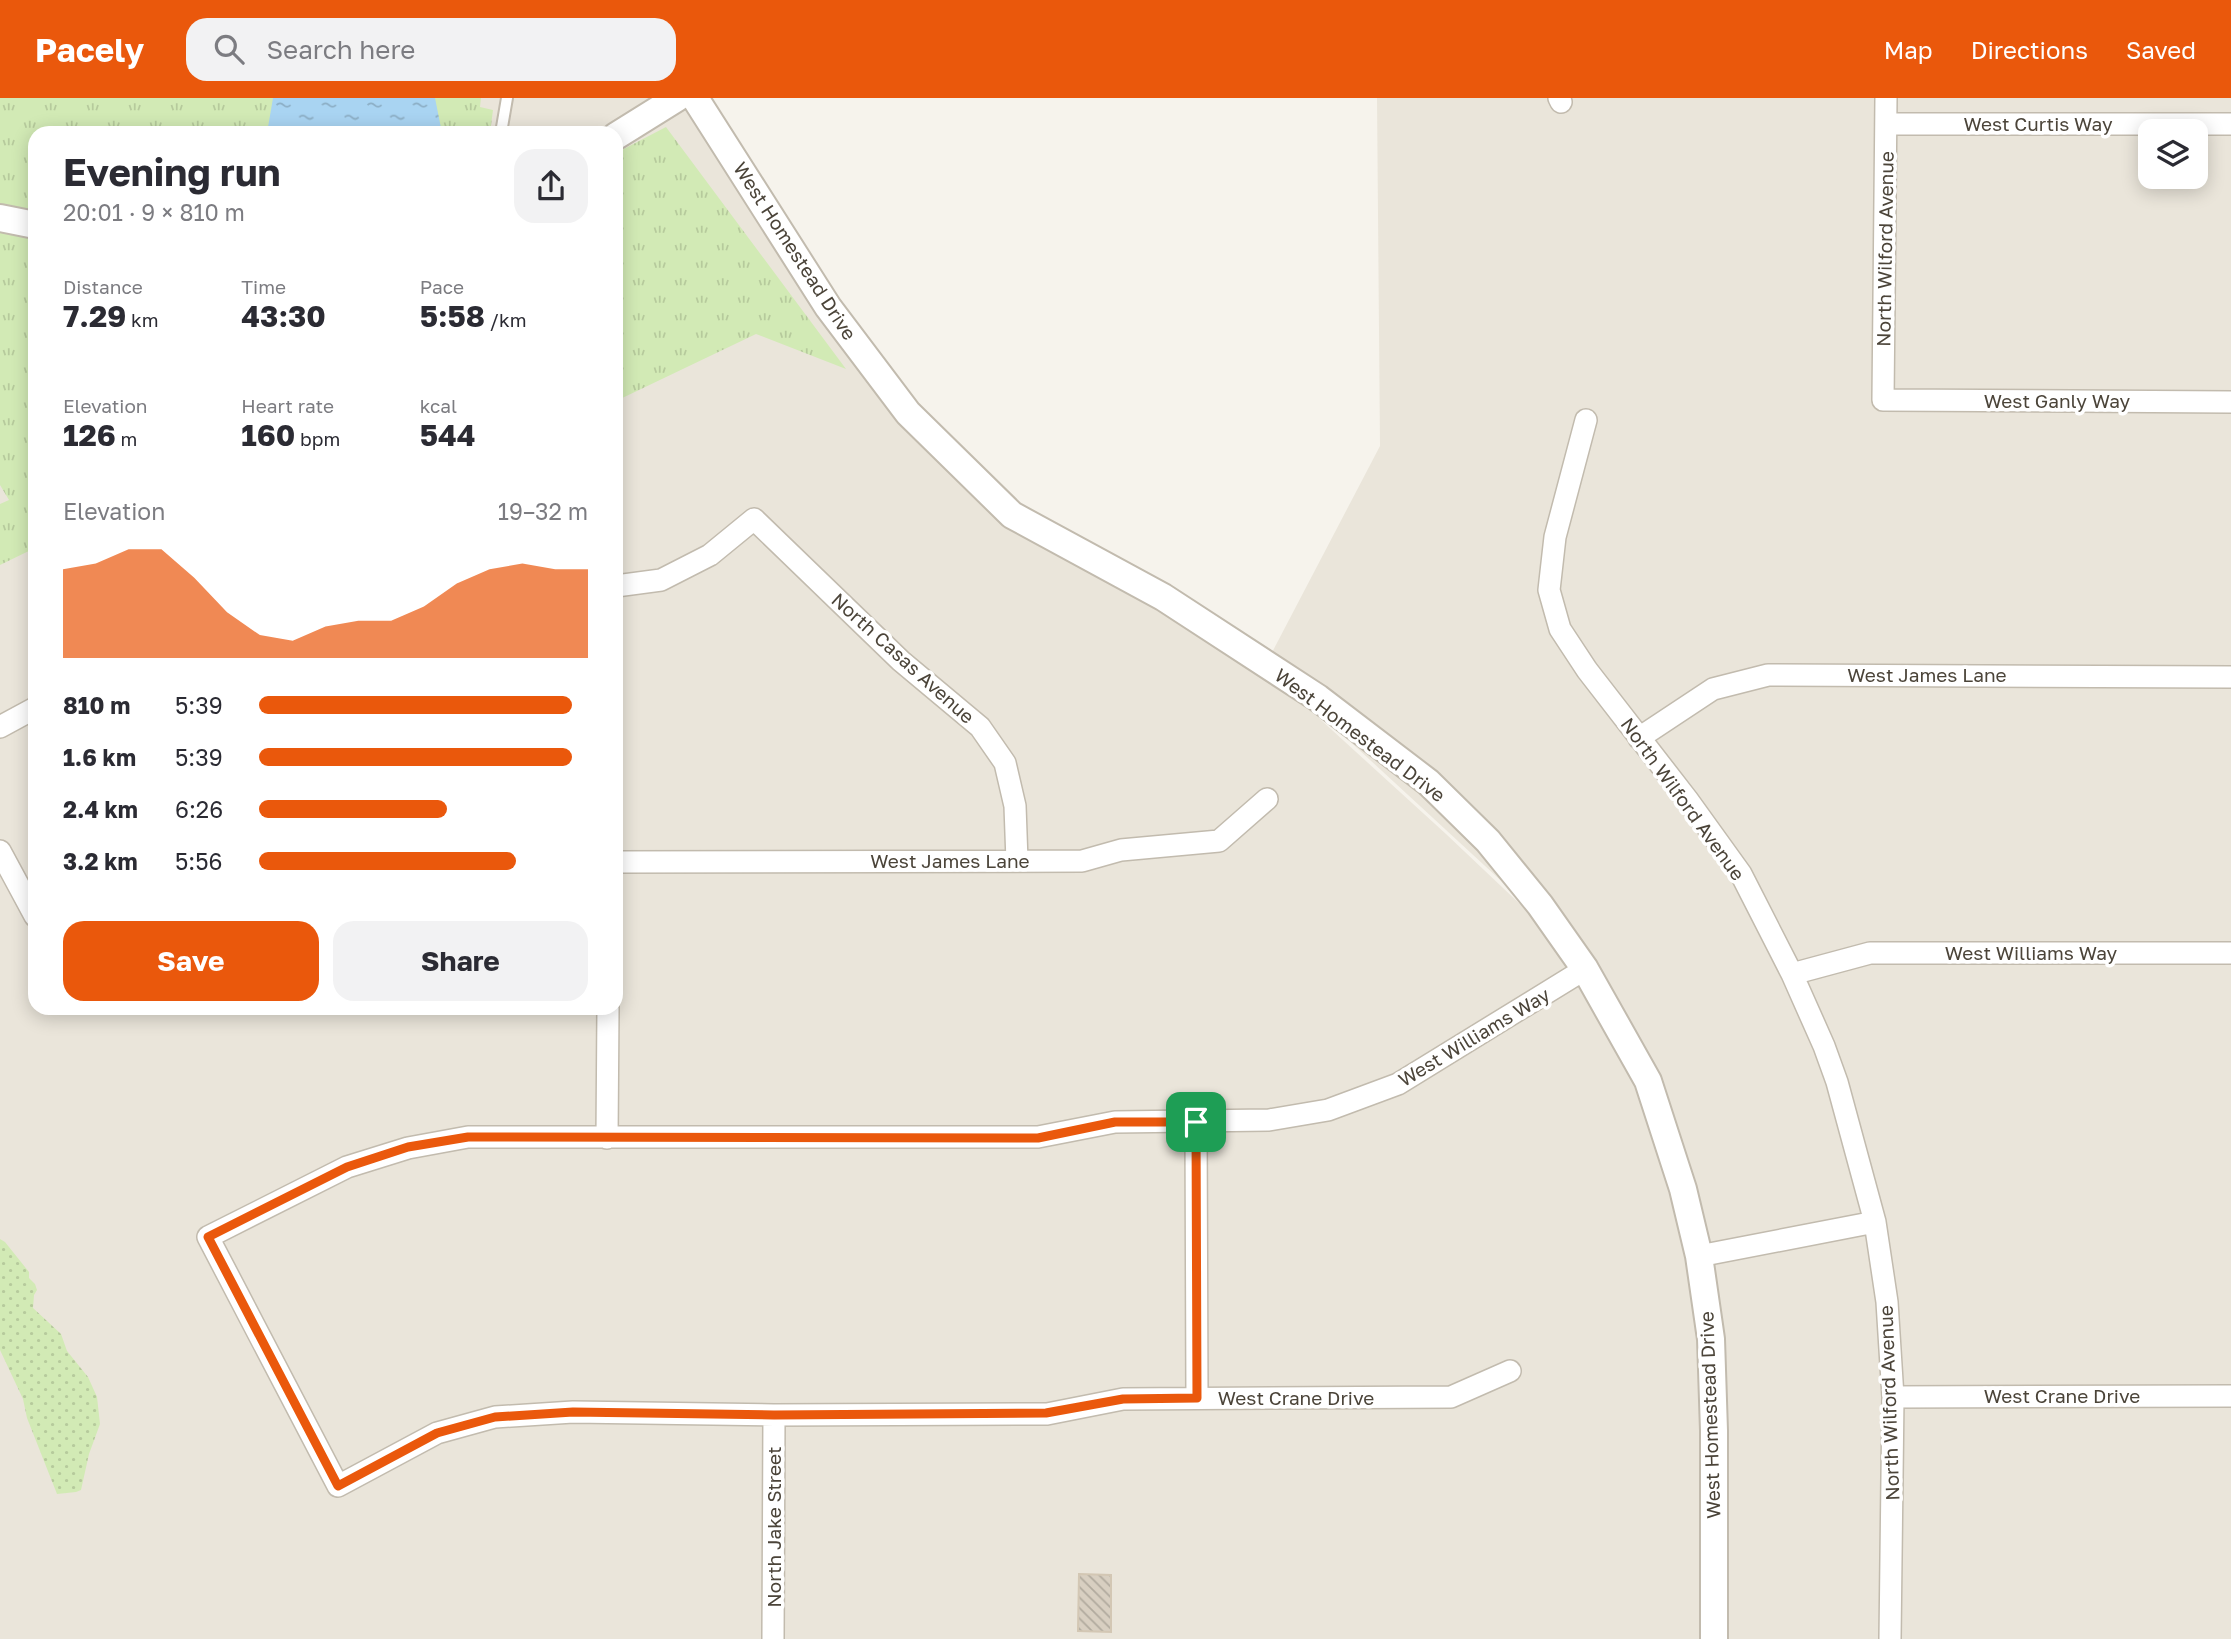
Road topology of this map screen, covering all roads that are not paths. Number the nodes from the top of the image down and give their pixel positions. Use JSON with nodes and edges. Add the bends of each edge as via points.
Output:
{"nodes":[{"id":1,"x":507,"y":98,"type":"edge"},
{"id":2,"x":677,"y":98,"type":"edge"},
{"id":3,"x":695,"y":98,"type":"edge"},
{"id":4,"x":1886,"y":98,"type":"edge"},
{"id":5,"x":1886,"y":124,"type":"junction"},
{"id":6,"x":2231,"y":124,"type":"edge"},
{"id":7,"x":502,"y":126,"type":"edge"},
{"id":8,"x":623,"y":132,"type":"edge"},
{"id":9,"x":0,"y":218,"type":"edge"},
{"id":10,"x":28,"y":224,"type":"edge"},
{"id":11,"x":1883,"y":400,"type":"joint"},
{"id":12,"x":2231,"y":402,"type":"edge"},
{"id":13,"x":1586,"y":420,"type":"dead end"},
{"id":14,"x":623,"y":585,"type":"edge"},
{"id":15,"x":2231,"y":677,"type":"edge"},
{"id":16,"x":28,"y":712,"type":"edge"},
{"id":17,"x":0,"y":727,"type":"edge"},
{"id":18,"x":1639,"y":738,"type":"junction"},
{"id":19,"x":1267,"y":799,"type":"dead end"},
{"id":20,"x":0,"y":851,"type":"edge"},
{"id":21,"x":1017,"y":861,"type":"junction"},
{"id":22,"x":623,"y":862,"type":"edge"},
{"id":23,"x":28,"y":903,"type":"edge"},
{"id":24,"x":2231,"y":953,"type":"edge"},
{"id":25,"x":1585,"y":969,"type":"junction"},
{"id":26,"x":1792,"y":974,"type":"junction"},
{"id":27,"x":608,"y":1015,"type":"edge"},
{"id":28,"x":1196,"y":1122,"type":"junction"},
{"id":29,"x":607,"y":1138,"type":"junction"},
{"id":30,"x":1875,"y":1222,"type":"junction"},
{"id":31,"x":1699,"y":1256,"type":"junction"},
{"id":32,"x":1510,"y":1371,"type":"dead end"},
{"id":33,"x":2231,"y":1396,"type":"edge"},
{"id":34,"x":1893,"y":1397,"type":"junction"},
{"id":35,"x":1197,"y":1398,"type":"junction"},
{"id":36,"x":774,"y":1415,"type":"junction"},
{"id":37,"x":338,"y":1486,"type":"joint"},
{"id":38,"x":774,"y":1639,"type":"edge"},
{"id":39,"x":1714,"y":1639,"type":"edge"},
{"id":40,"x":1890,"y":1639,"type":"edge"}],
"edges":[{"from":1,"to":7,"type":"lane"},
{"from":2,"to":8,"type":"street"},
{"from":3,"to":25,"type":"street","name":"West Homestead Drive","via":[[828,307],[908,413],[1012,515],[1163,597],[1318,698],[1428,782],[1488,841]]},
{"from":4,"to":5,"type":"street","name":"North Wilford Avenue"},
{"from":5,"to":6,"type":"street","name":"West Curtis Way"},
{"from":5,"to":11,"type":"street","name":"North Wilford Avenue"},
{"from":9,"to":10,"type":"street"},
{"from":11,"to":12,"type":"street","name":"West Ganly Way"},
{"from":13,"to":18,"type":"street","name":"North Wilford Avenue","via":[[1555,537],[1549,590],[1560,629]]},
{"from":14,"to":21,"type":"street","name":"North Casas Avenue","via":[[660,580],[710,555],[754,519],[901,661],[980,727],[1004,763],[1015,806]]},
{"from":15,"to":18,"type":"street","name":"West James Lane","via":[[1768,675],[1713,689]]},
{"from":16,"to":17,"type":"street"},
{"from":18,"to":26,"type":"street","name":"North Wilford Avenue","via":[[1741,874]]},
{"from":19,"to":21,"type":"street","name":"West James Lane","via":[[1219,841],[1121,850],[1082,861]]},
{"from":20,"to":23,"type":"street"},
{"from":21,"to":22,"type":"street","name":"West James Lane"},
{"from":24,"to":26,"type":"street","name":"West Williams Way","via":[[1870,953]]},
{"from":25,"to":28,"type":"street","name":"West Williams Way","via":[[1398,1084],[1328,1110],[1269,1120]]},
{"from":25,"to":31,"type":"street","name":"West Homestead Drive","via":[[1648,1081]]},
{"from":26,"to":30,"type":"street","name":"North Wilford Avenue","via":[[1837,1082]]},
{"from":27,"to":29,"type":"street"},
{"from":28,"to":29,"type":"street","name":"West Williams Way","via":[[1115,1122],[1038,1138]]},
{"from":28,"to":35,"type":"street"},
{"from":29,"to":37,"type":"street","name":"West Williams Way","via":[[468,1137],[408,1147],[347,1167],[208,1237]]},
{"from":30,"to":31,"type":"street"},
{"from":30,"to":34,"type":"street","name":"North Wilford Avenue","via":[[1887,1302]]},
{"from":31,"to":39,"type":"street","name":"West Homestead Drive","via":[[1711,1339]]},
{"from":32,"to":35,"type":"street","name":"West Crane Drive","via":[[1451,1397]]},
{"from":33,"to":34,"type":"street","name":"West Crane Drive"},
{"from":34,"to":40,"type":"street","name":"North Wilford Avenue"},
{"from":35,"to":36,"type":"street","name":"West Crane Drive","via":[[1123,1399],[1046,1413]]},
{"from":36,"to":37,"type":"street","name":"West Crane Drive","via":[[573,1412],[495,1417],[437,1433]]},
{"from":36,"to":38,"type":"street","name":"North Jake Street"}]}
